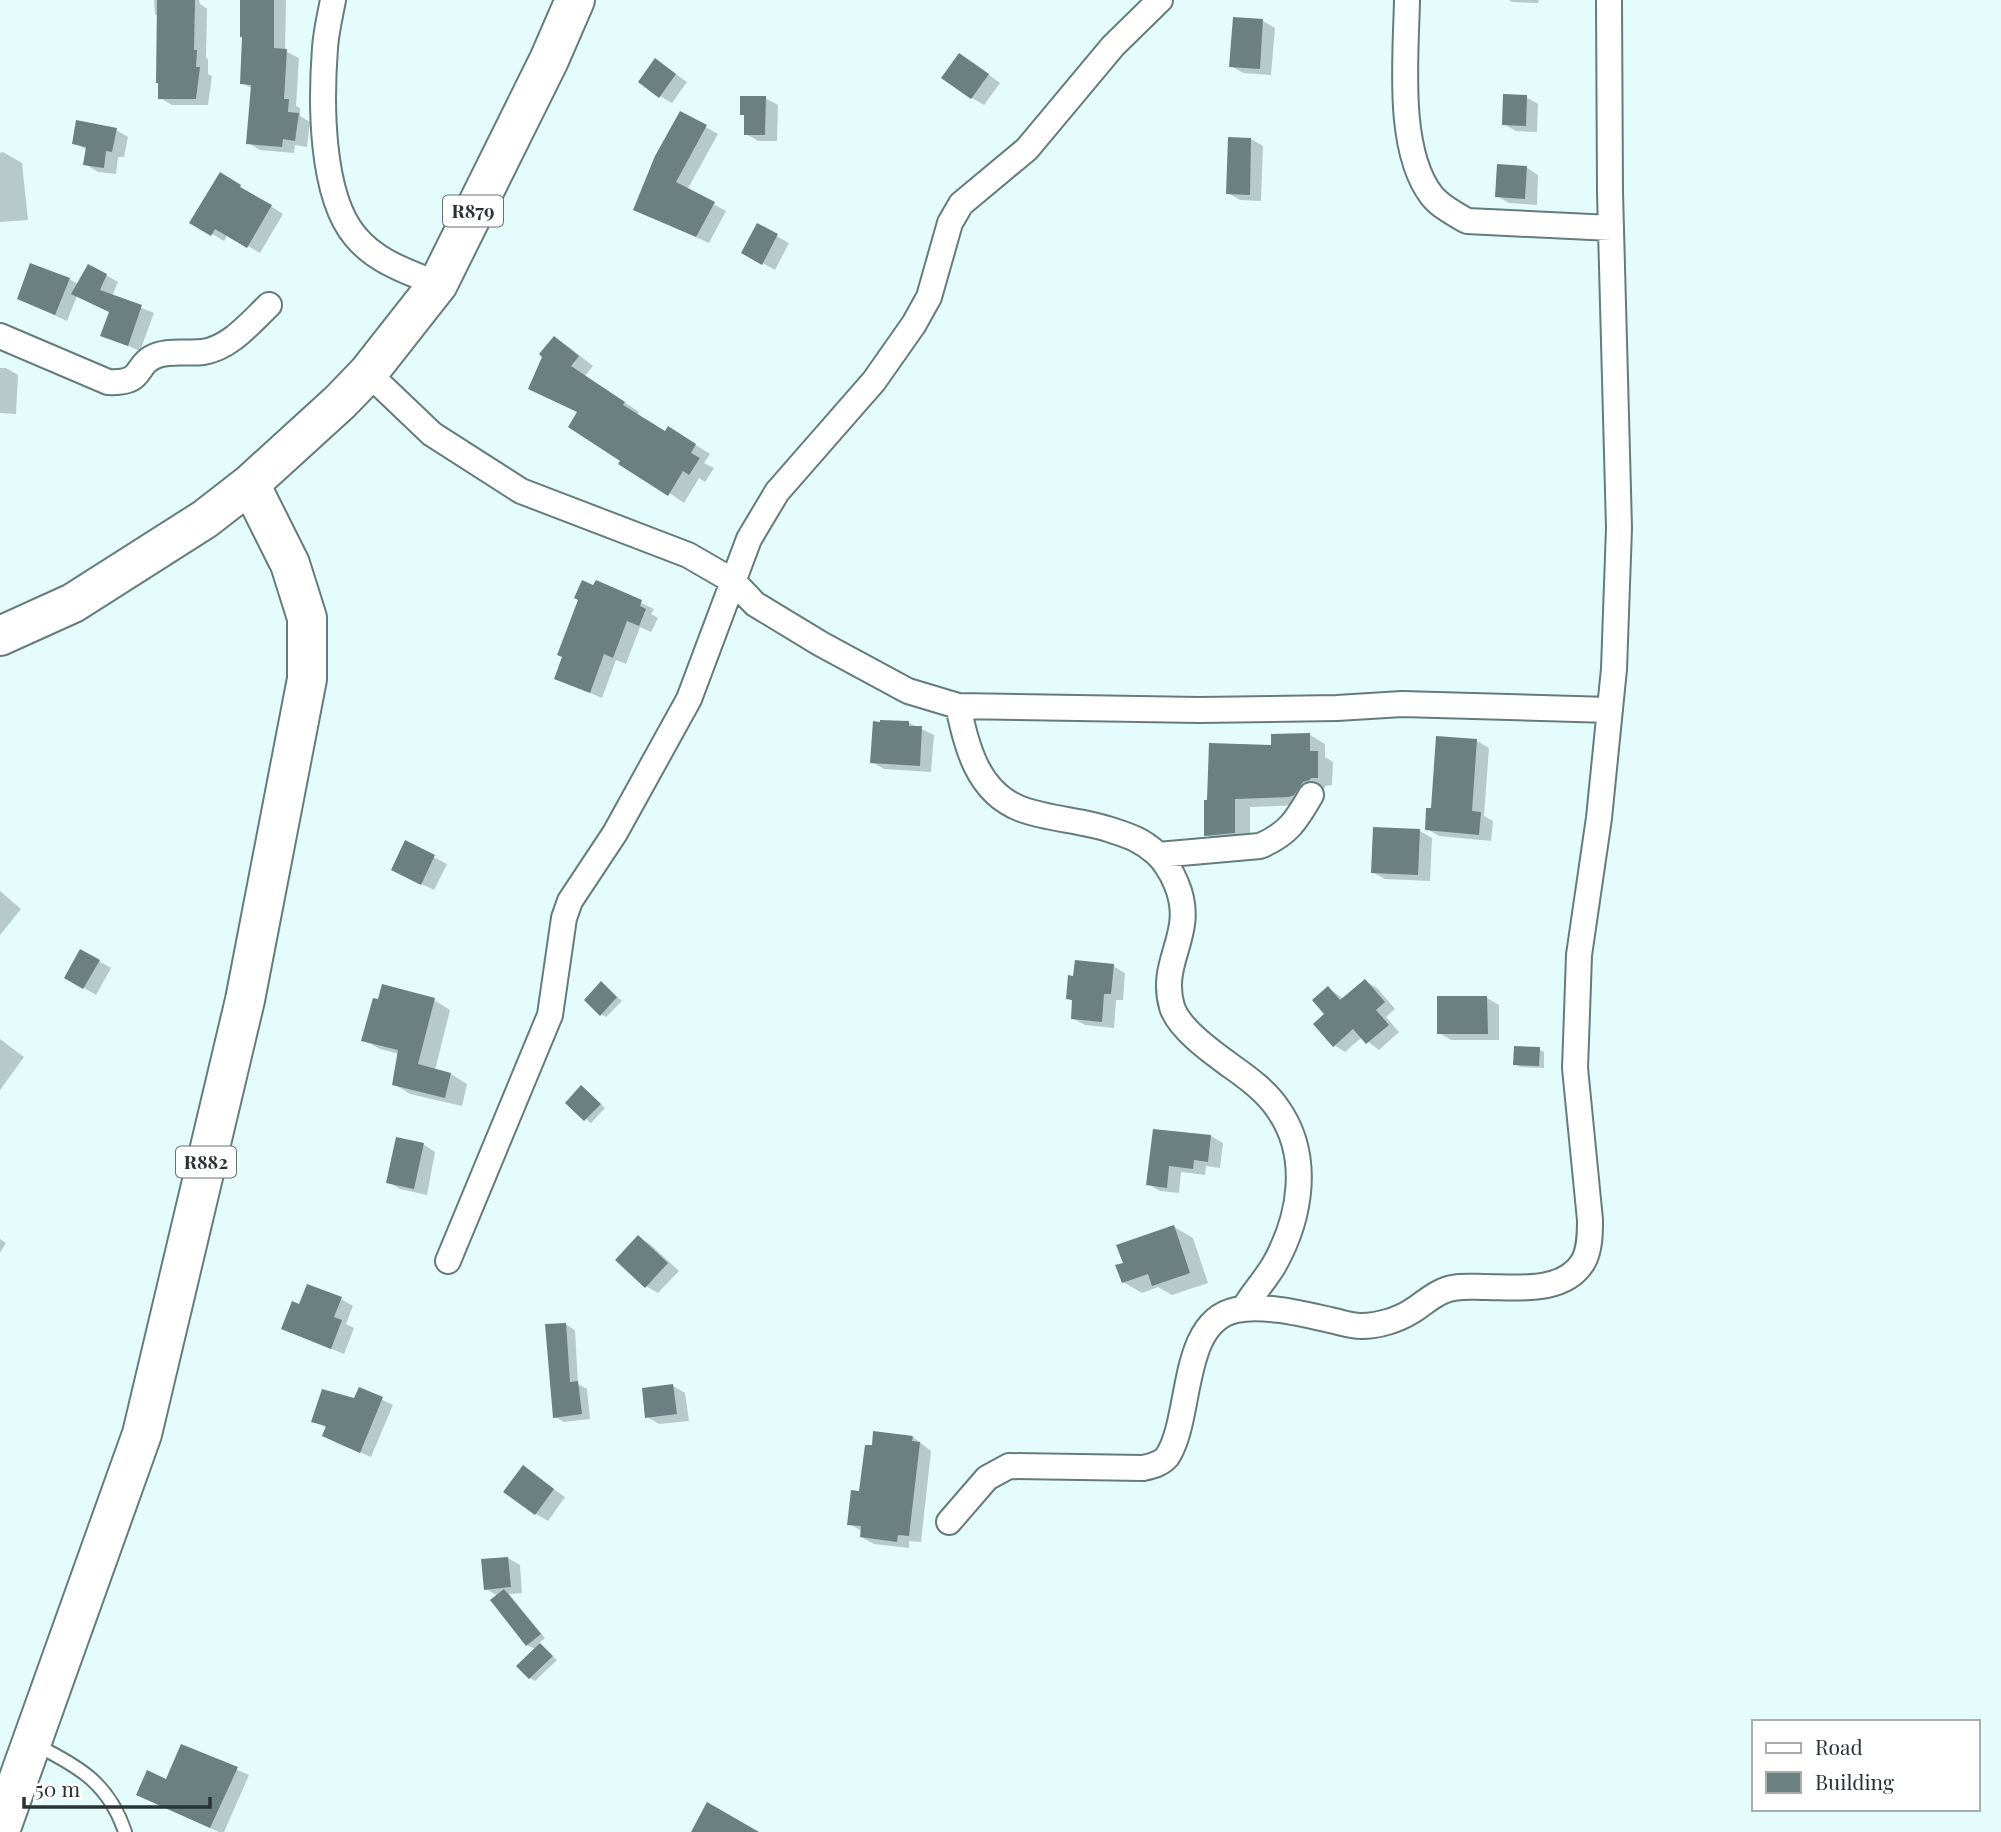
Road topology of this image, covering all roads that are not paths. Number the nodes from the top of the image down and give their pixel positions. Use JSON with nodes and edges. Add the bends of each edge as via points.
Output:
{"nodes":[{"id":1,"x":333,"y":0,"type":"edge"},
{"id":2,"x":575,"y":0,"type":"edge"},
{"id":3,"x":1160,"y":0,"type":"edge"},
{"id":4,"x":1408,"y":0,"type":"edge"},
{"id":5,"x":1609,"y":0,"type":"edge"},
{"id":6,"x":1611,"y":228,"type":"junction"},
{"id":7,"x":438,"y":284,"type":"junction"},
{"id":8,"x":269,"y":305,"type":"dead end"},
{"id":9,"x":0,"y":336,"type":"edge"},
{"id":10,"x":368,"y":373,"type":"junction"},
{"id":11,"x":250,"y":484,"type":"junction"},
{"id":12,"x":733,"y":581,"type":"junction"},
{"id":13,"x":0,"y":636,"type":"edge"},
{"id":14,"x":958,"y":706,"type":"junction"},
{"id":15,"x":1610,"y":710,"type":"junction"},
{"id":16,"x":1311,"y":795,"type":"dead end"},
{"id":17,"x":1158,"y":855,"type":"junction"},
{"id":18,"x":448,"y":1261,"type":"dead end"},
{"id":19,"x":1244,"y":1308,"type":"junction"},
{"id":20,"x":949,"y":1522,"type":"dead end"},
{"id":21,"x":18,"y":1765,"type":"edge"},
{"id":22,"x":0,"y":1831,"type":"edge"},
{"id":23,"x":125,"y":1832,"type":"edge"}],
"edges":[{"from":1,"to":7,"type":"street","via":[[325,47],[324,139],[335,200],[355,236],[387,264]]},
{"from":2,"to":7,"type":"main road","number":"R879"},
{"from":3,"to":12,"type":"street","via":[[1113,46],[1027,149],[961,204],[950,223],[929,297],[914,324],[874,381],[777,492],[749,539]]},
{"from":4,"to":6,"type":"street","via":[[1404,89],[1418,174],[1433,197],[1467,221]]},
{"from":5,"to":6,"type":"street"},
{"from":6,"to":15,"type":"street","via":[[1619,528]]},
{"from":7,"to":10,"type":"main road","number":"R879"},
{"from":8,"to":9,"type":"street","via":[[220,347],[156,355],[130,381],[122,382],[108,382]]},
{"from":10,"to":11,"type":"main road","number":"R879"},
{"from":10,"to":12,"type":"street","via":[[432,434],[521,491],[688,555]]},
{"from":11,"to":13,"type":"main road","number":"R879","via":[[95,590]]},
{"from":11,"to":21,"type":"main road","number":"R882","via":[[290,564],[307,618],[307,679],[245,1000],[142,1434]]},
{"from":12,"to":14,"type":"street","via":[[755,604],[810,638],[908,691]]},
{"from":12,"to":18,"type":"street","via":[[689,699],[615,833],[570,901],[550,1015]]},
{"from":14,"to":15,"type":"street","via":[[1199,710],[1415,704]]},
{"from":14,"to":17,"type":"street","via":[[966,746],[985,784],[998,795],[1020,809],[1102,826],[1141,841]]},
{"from":15,"to":19,"type":"street","via":[[1579,955],[1575,1068],[1590,1220],[1583,1262],[1547,1286],[1462,1286],[1443,1291],[1411,1312],[1360,1327],[1296,1312]]},
{"from":16,"to":17,"type":"street","via":[[1293,825],[1260,846]]},
{"from":17,"to":19,"type":"street","via":[[1182,897],[1184,922],[1169,987],[1173,1009],[1191,1033],[1271,1099],[1288,1126],[1299,1164],[1296,1212],[1286,1241]]},
{"from":19,"to":20,"type":"street","via":[[1224,1314],[1208,1328],[1195,1355],[1177,1429],[1167,1456],[1158,1464],[1133,1468],[1009,1465],[987,1478]]},
{"from":21,"to":22,"type":"main road","number":"R882"},
{"from":21,"to":23,"type":"lane","via":[[75,1764],[104,1790]]}]}
